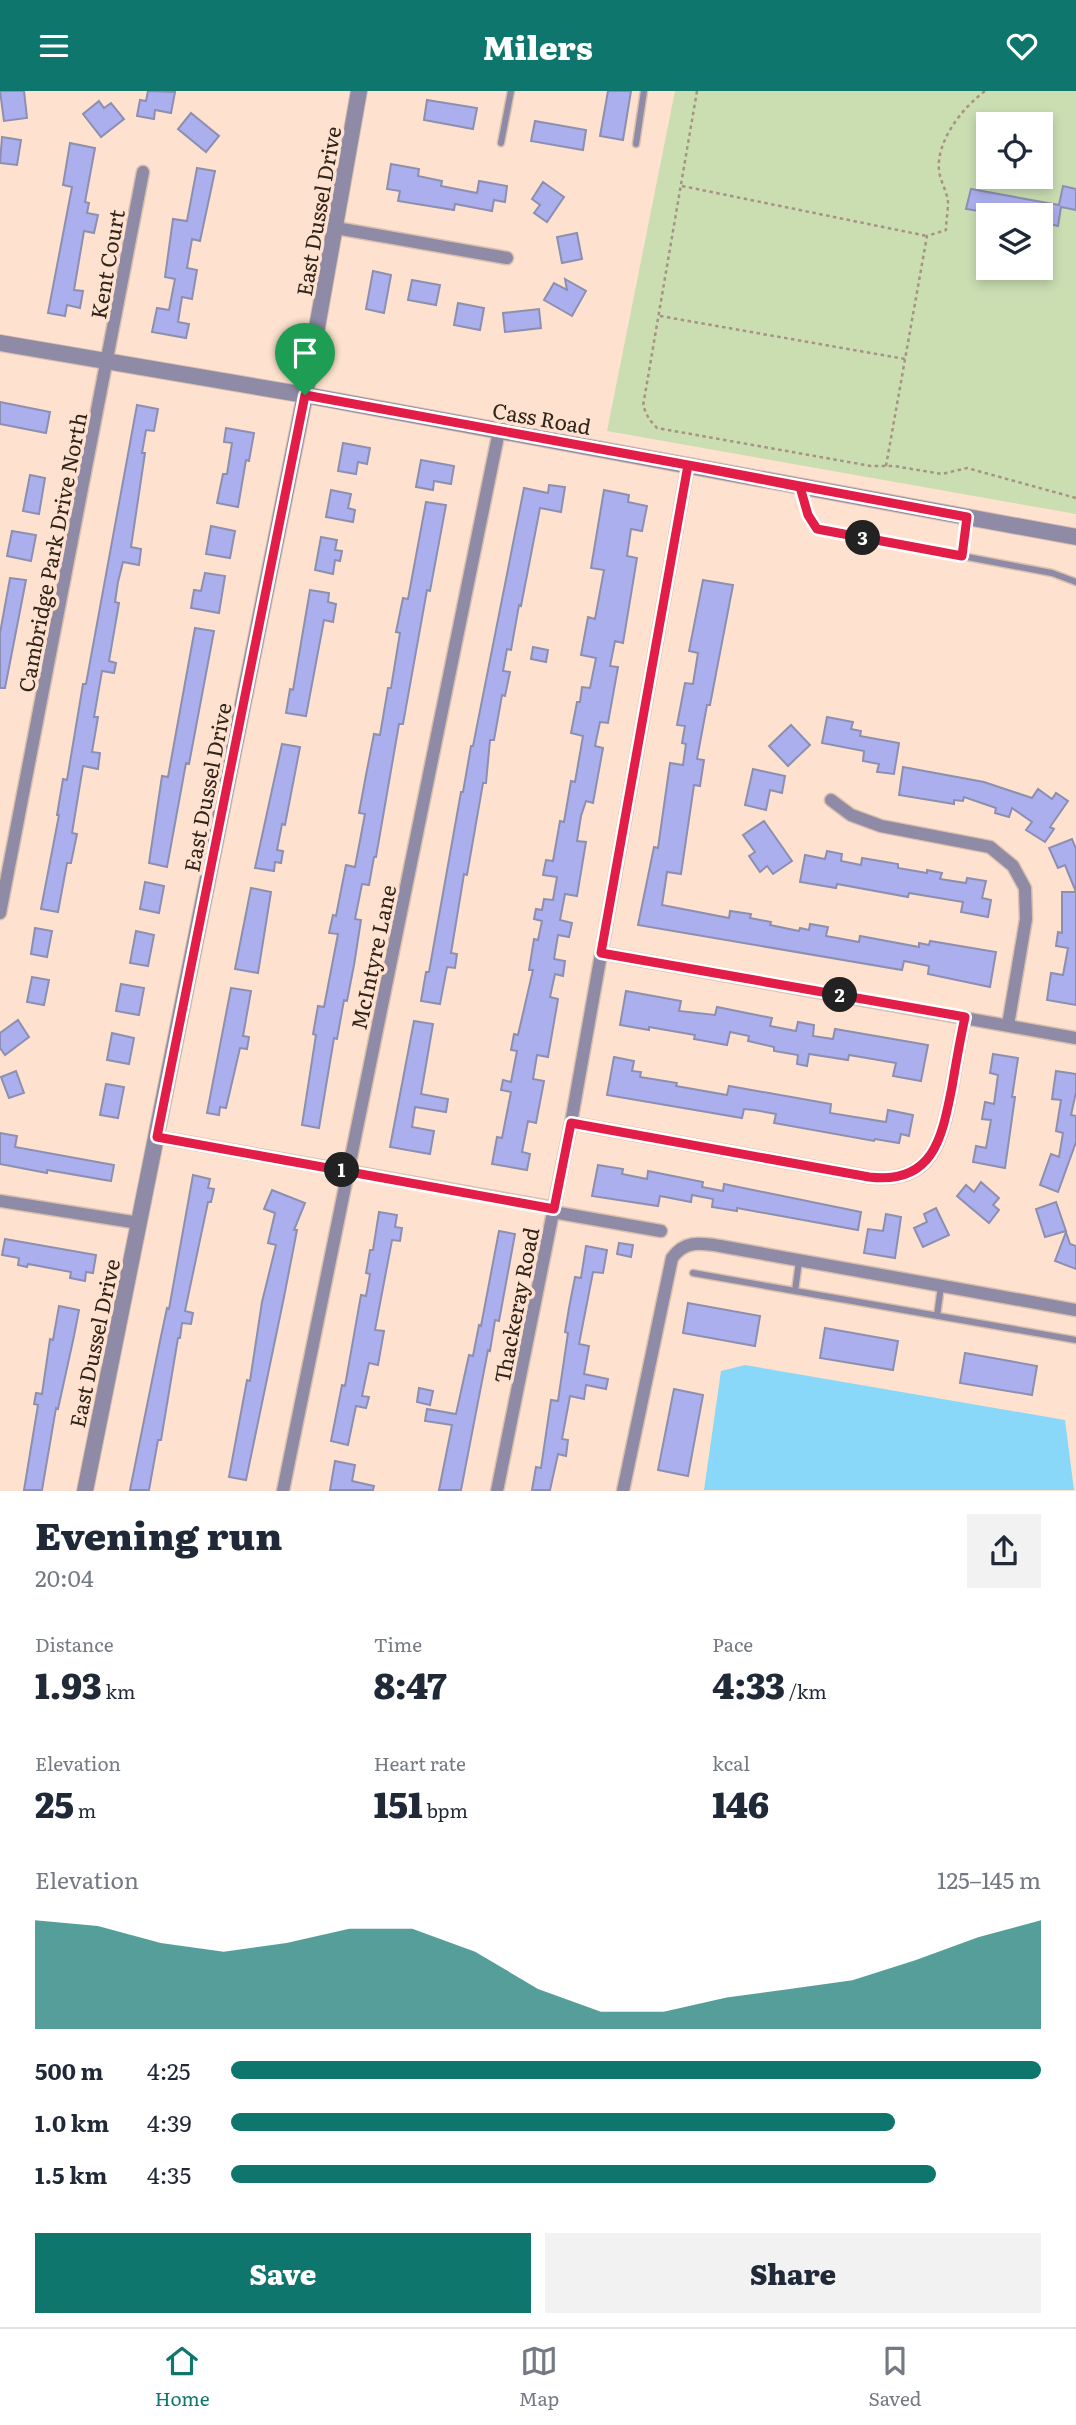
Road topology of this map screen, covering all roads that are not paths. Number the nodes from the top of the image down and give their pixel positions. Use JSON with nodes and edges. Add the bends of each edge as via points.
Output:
{"nodes":[{"id":1,"x":359,"y":91,"type":"edge"},
{"id":2,"x":511,"y":91,"type":"edge"},
{"id":3,"x":644,"y":91,"type":"edge"},
{"id":4,"x":501,"y":143,"type":"dead end"},
{"id":5,"x":636,"y":144,"type":"dead end"},
{"id":6,"x":143,"y":172,"type":"dead end"},
{"id":7,"x":336,"y":228,"type":"junction"},
{"id":8,"x":507,"y":258,"type":"dead end"},
{"id":9,"x":0,"y":342,"type":"edge"},
{"id":10,"x":107,"y":362,"type":"junction"},
{"id":11,"x":305,"y":395,"type":"junction"},
{"id":12,"x":499,"y":431,"type":"junction"},
{"id":13,"x":688,"y":465,"type":"junction"},
{"id":14,"x":800,"y":487,"type":"junction"},
{"id":15,"x":967,"y":517,"type":"junction"},
{"id":16,"x":1076,"y":537,"type":"edge"},
{"id":17,"x":962,"y":556,"type":"junction"},
{"id":18,"x":1076,"y":582,"type":"edge"},
{"id":19,"x":831,"y":800,"type":"dead end"},
{"id":20,"x":0,"y":913,"type":"edge"},
{"id":21,"x":601,"y":953,"type":"junction"},
{"id":22,"x":965,"y":1017,"type":"junction"},
{"id":23,"x":1008,"y":1025,"type":"junction"},
{"id":24,"x":1076,"y":1038,"type":"edge"},
{"id":25,"x":571,"y":1123,"type":"junction"},
{"id":26,"x":157,"y":1137,"type":"junction"},
{"id":27,"x":348,"y":1171,"type":"junction"},
{"id":28,"x":0,"y":1201,"type":"edge"},
{"id":29,"x":554,"y":1210,"type":"junction"},
{"id":30,"x":139,"y":1223,"type":"junction"},
{"id":31,"x":661,"y":1231,"type":"dead end"},
{"id":32,"x":799,"y":1261,"type":"junction"},
{"id":33,"x":693,"y":1273,"type":"dead end"},
{"id":34,"x":941,"y":1286,"type":"junction"},
{"id":35,"x":795,"y":1291,"type":"junction"},
{"id":36,"x":1076,"y":1310,"type":"edge"},
{"id":37,"x":937,"y":1316,"type":"junction"},
{"id":38,"x":1076,"y":1340,"type":"edge"},
{"id":39,"x":85,"y":1490,"type":"edge"},
{"id":40,"x":283,"y":1490,"type":"edge"},
{"id":41,"x":497,"y":1490,"type":"edge"},
{"id":42,"x":623,"y":1490,"type":"edge"}],
"edges":[{"from":1,"to":7,"type":"street","name":"East Dussel Drive"},
{"from":2,"to":4,"type":"lane"},
{"from":3,"to":5,"type":"lane"},
{"from":6,"to":10,"type":"street","name":"Kent Court"},
{"from":7,"to":8,"type":"street"},
{"from":7,"to":11,"type":"street","name":"East Dussel Drive"},
{"from":9,"to":10,"type":"street","name":"Cass Road"},
{"from":10,"to":11,"type":"street","name":"Cass Road"},
{"from":10,"to":20,"type":"street","name":"Cambridge Park Drive North"},
{"from":11,"to":12,"type":"street","name":"Cass Road"},
{"from":11,"to":26,"type":"street","name":"East Dussel Drive"},
{"from":12,"to":13,"type":"street","name":"Cass Road"},
{"from":12,"to":27,"type":"street","name":"McIntyre Lane"},
{"from":13,"to":14,"type":"street","name":"Cass Road"},
{"from":13,"to":21,"type":"street","name":"Thackeray Road"},
{"from":14,"to":15,"type":"street","name":"Cass Road"},
{"from":14,"to":17,"type":"lane","via":[[817,529]]},
{"from":15,"to":16,"type":"street","name":"Cass Road"},
{"from":15,"to":17,"type":"lane"},
{"from":17,"to":18,"type":"lane"},
{"from":19,"to":23,"type":"street","via":[[850,815],[881,826],[989,847],[1013,866],[1025,888],[1026,919]]},
{"from":21,"to":22,"type":"street"},
{"from":21,"to":25,"type":"street","name":"Thackeray Road"},
{"from":22,"to":23,"type":"street"},
{"from":22,"to":25,"type":"street","via":[[938,1145],[914,1170],[896,1177],[869,1177]]},
{"from":23,"to":24,"type":"street"},
{"from":25,"to":29,"type":"street","name":"Thackeray Road"},
{"from":26,"to":27,"type":"street"},
{"from":26,"to":30,"type":"street","name":"East Dussel Drive"},
{"from":27,"to":29,"type":"street"},
{"from":27,"to":40,"type":"street","name":"McIntyre Lane"},
{"from":28,"to":30,"type":"street"},
{"from":29,"to":31,"type":"street"},
{"from":29,"to":41,"type":"street","name":"Thackeray Road"},
{"from":30,"to":39,"type":"street","name":"East Dussel Drive"},
{"from":32,"to":34,"type":"street"},
{"from":32,"to":35,"type":"lane"},
{"from":32,"to":42,"type":"street","via":[[695,1243],[678,1250],[659,1308]]},
{"from":33,"to":35,"type":"lane"},
{"from":34,"to":36,"type":"street"},
{"from":34,"to":37,"type":"lane"},
{"from":35,"to":37,"type":"lane"},
{"from":37,"to":38,"type":"lane"}]}
